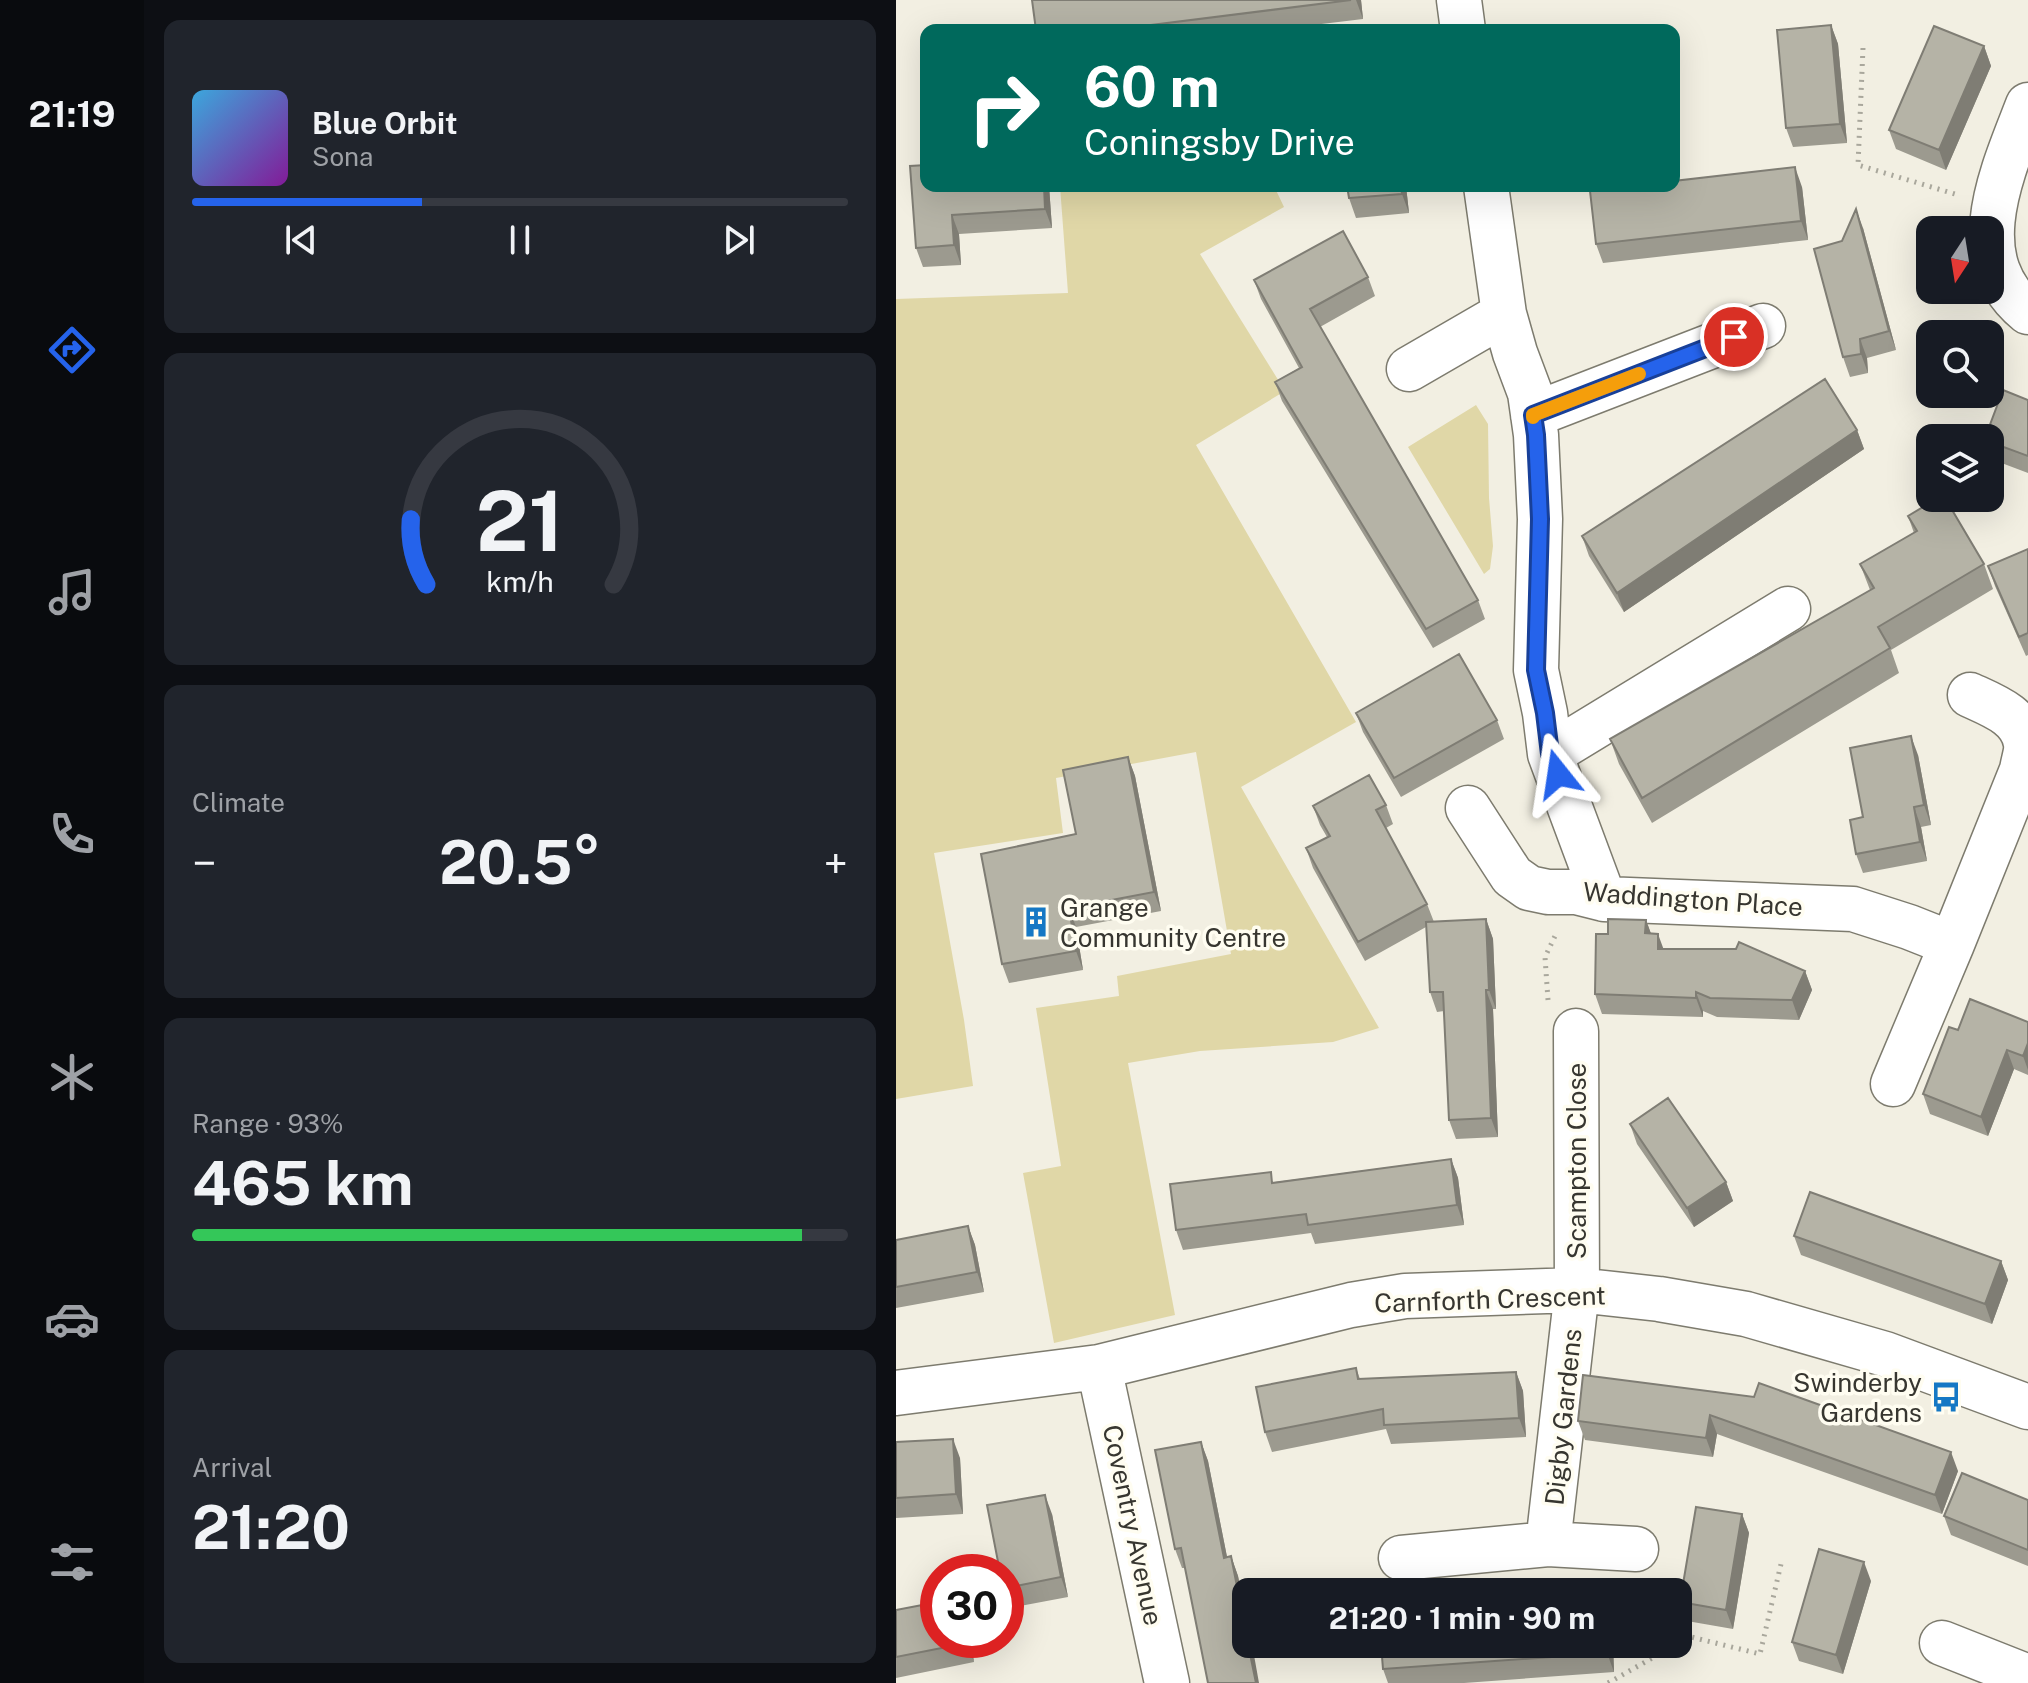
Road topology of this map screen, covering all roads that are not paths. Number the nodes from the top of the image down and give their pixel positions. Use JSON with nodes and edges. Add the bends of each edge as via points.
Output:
{"nodes":[{"id":1,"x":1459,"y":0,"type":"edge"},
{"id":2,"x":1462,"y":24,"type":"edge"},
{"id":3,"x":2028,"y":105,"type":"edge"},
{"id":4,"x":1487,"y":192,"type":"edge"},
{"id":5,"x":2028,"y":312,"type":"edge"},
{"id":6,"x":1504,"y":314,"type":"junction"},
{"id":7,"x":1763,"y":326,"type":"dead end"},
{"id":8,"x":1409,"y":369,"type":"dead end"},
{"id":9,"x":1533,"y":415,"type":"junction"},
{"id":10,"x":1788,"y":609,"type":"dead end"},
{"id":11,"x":1970,"y":695,"type":"dead end"},
{"id":12,"x":1550,"y":754,"type":"junction"},
{"id":13,"x":1468,"y":808,"type":"dead end"},
{"id":14,"x":1590,"y":895,"type":"junction"},
{"id":15,"x":1952,"y":944,"type":"junction"},
{"id":16,"x":1576,"y":1031,"type":"road end"},
{"id":17,"x":1893,"y":1084,"type":"dead end"},
{"id":18,"x":1577,"y":1290,"type":"junction"},
{"id":19,"x":1099,"y":1367,"type":"junction"},
{"id":20,"x":896,"y":1393,"type":"edge"},
{"id":21,"x":2028,"y":1407,"type":"edge"},
{"id":22,"x":1548,"y":1544,"type":"junction"},
{"id":23,"x":1636,"y":1549,"type":"dead end"},
{"id":24,"x":1401,"y":1558,"type":"dead end"},
{"id":25,"x":1942,"y":1643,"type":"dead end"},
{"id":26,"x":2028,"y":1677,"type":"edge"},
{"id":27,"x":1167,"y":1683,"type":"edge"}],
"edges":[{"from":1,"to":2,"type":"street"},
{"from":3,"to":5,"type":"street","via":[[1995,199],[1991,235],[1997,271]]},
{"from":4,"to":6,"type":"street"},
{"from":6,"to":8,"type":"street"},
{"from":6,"to":9,"type":"street"},
{"from":7,"to":9,"type":"street"},
{"from":9,"to":12,"type":"street","via":[[1540,519],[1536,670]]},
{"from":10,"to":12,"type":"street"},
{"from":11,"to":15,"type":"street","via":[[2018,722],[2026,745],[2022,770]]},
{"from":12,"to":14,"type":"street"},
{"from":13,"to":14,"type":"street","name":"Waddington Place","via":[[1512,876],[1529,888]]},
{"from":14,"to":15,"type":"street","name":"Waddington Place","via":[[1853,909]]},
{"from":15,"to":17,"type":"street"},
{"from":16,"to":18,"type":"street","name":"Scampton Close"},
{"from":18,"to":19,"type":"street","name":"Carnforth Crescent","via":[[1364,1302]]},
{"from":18,"to":21,"type":"street","name":"Carnforth Crescent","via":[[1746,1314],[1885,1354]]},
{"from":18,"to":22,"type":"street","name":"Digby Gardens"},
{"from":19,"to":20,"type":"street","name":"Carnforth Crescent"},
{"from":19,"to":27,"type":"street","name":"Coventry Avenue"},
{"from":22,"to":23,"type":"street","name":"Digby Gardens"},
{"from":22,"to":24,"type":"street","name":"Digby Gardens"},
{"from":25,"to":26,"type":"street"}]}
